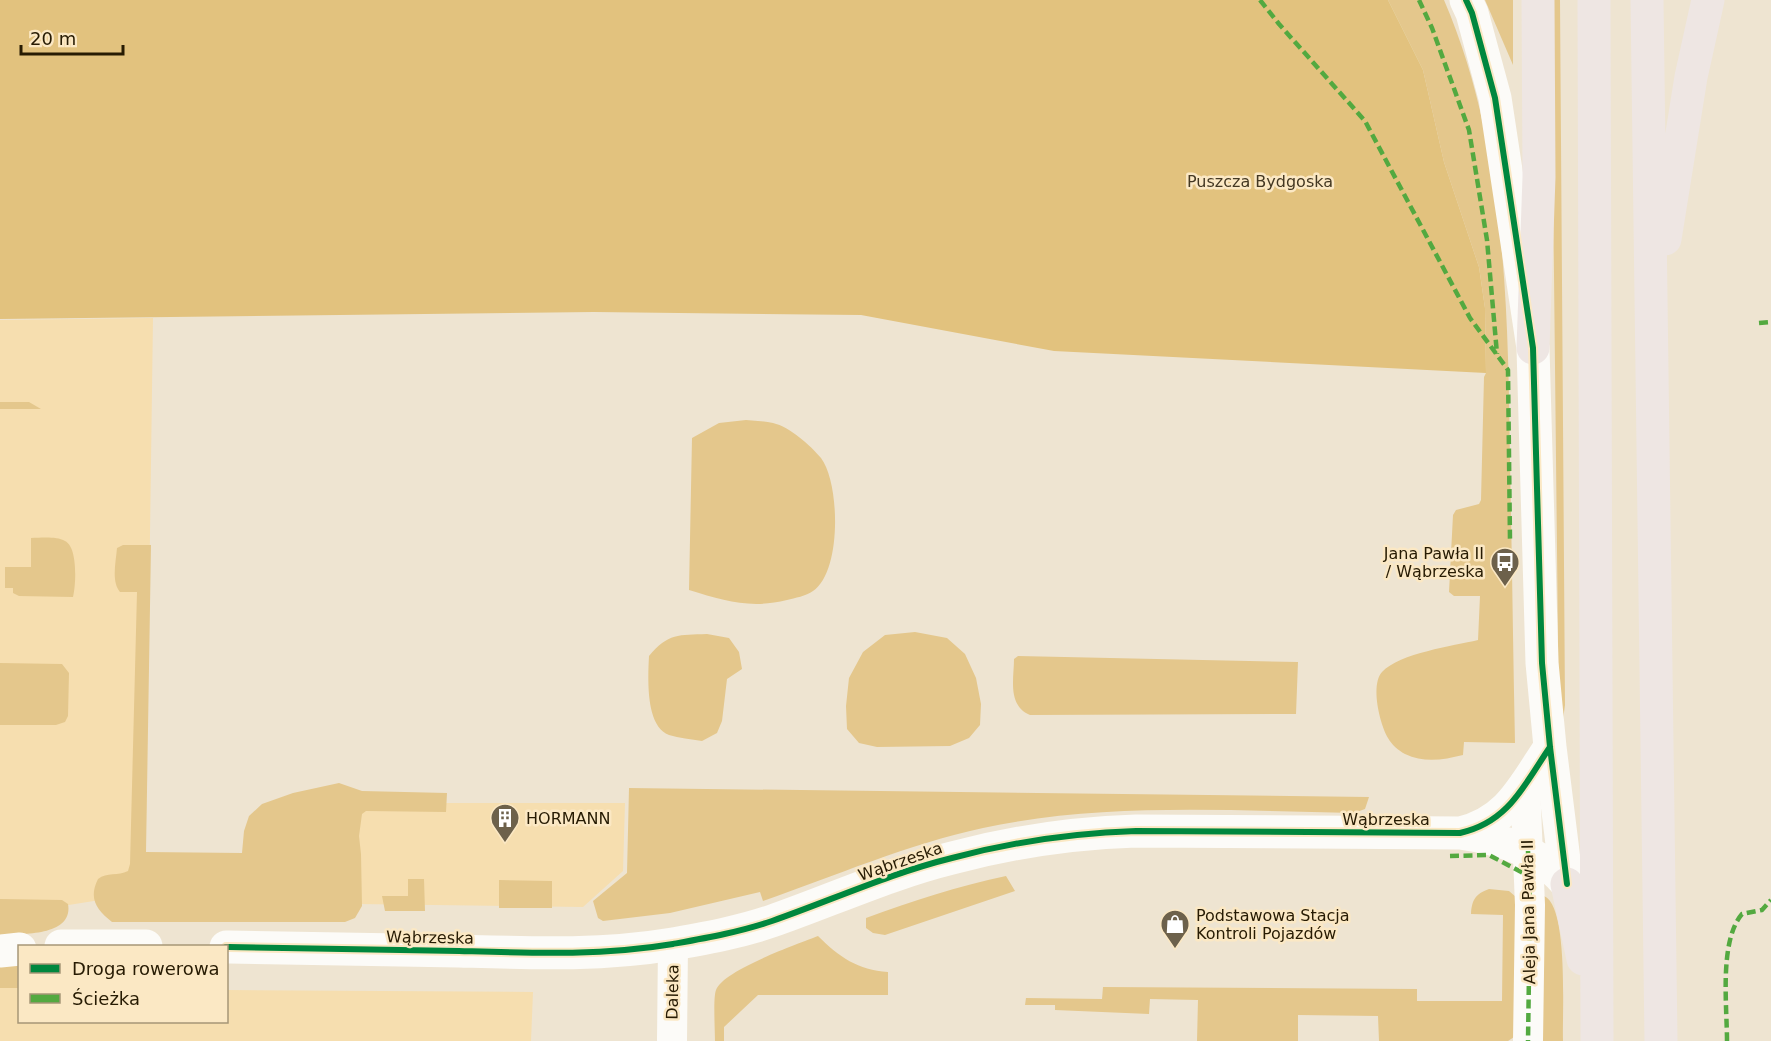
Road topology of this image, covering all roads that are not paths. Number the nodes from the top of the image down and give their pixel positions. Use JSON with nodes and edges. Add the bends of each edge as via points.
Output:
{"nodes":[{"id":1,"x":1466,"y":0,"type":"edge"},
{"id":2,"x":1538,"y":0,"type":"edge"},
{"id":3,"x":1594,"y":0,"type":"edge"},
{"id":4,"x":1647,"y":0,"type":"edge"},
{"id":5,"x":1708,"y":0,"type":"edge"},
{"id":6,"x":1650,"y":330,"type":"junction"},
{"id":7,"x":1533,"y":348,"type":"junction"},
{"id":8,"x":1550,"y":747,"type":"junction"},
{"id":9,"x":1526,"y":783,"type":"junction"},
{"id":10,"x":1460,"y":833,"type":"junction"},
{"id":11,"x":1528,"y":851,"type":"junction"},
{"id":12,"x":1567,"y":884,"type":"junction"},
{"id":13,"x":673,"y":944,"type":"junction"},
{"id":14,"x":228,"y":947,"type":"edge"},
{"id":15,"x":18,"y":949,"type":"edge"},
{"id":16,"x":0,"y":951,"type":"edge"},
{"id":17,"x":1597,"y":1032,"type":"edge"},
{"id":18,"x":672,"y":1041,"type":"edge"},
{"id":19,"x":1528,"y":1041,"type":"edge"},
{"id":20,"x":1661,"y":1041,"type":"edge"}],
"edges":[{"from":1,"to":7,"type":"street","via":[[1495,98]]},
{"from":2,"to":7,"type":"main road","via":[[1539,177]]},
{"from":3,"to":17,"type":"main road"},
{"from":4,"to":6,"type":"main road"},
{"from":5,"to":6,"type":"main road","via":[[1691,77]]},
{"from":6,"to":20,"type":"main road"},
{"from":7,"to":8,"type":"street","via":[[1542,663]]},
{"from":8,"to":9,"type":"street","name":"Wąbrzeska"},
{"from":8,"to":12,"type":"street"},
{"from":9,"to":10,"type":"street","name":"Wąbrzeska","via":[[1499,816]]},
{"from":9,"to":11,"type":"street","name":"Aleja Jana Pawła II"},
{"from":10,"to":11,"type":"street","name":"Wąbrzeska"},
{"from":10,"to":13,"type":"street","name":"Wąbrzeska","via":[[1136,831],[1036,840],[952,858],[769,922]]},
{"from":11,"to":12,"type":"street","name":"Wąbrzeska","via":[[1556,870]]},
{"from":11,"to":19,"type":"street","name":"Aleja Jana Pawła II"},
{"from":12,"to":17,"type":"main road"},
{"from":13,"to":14,"type":"street","name":"Wąbrzeska","via":[[567,953]]},
{"from":13,"to":18,"type":"street","name":"Daleka"},
{"from":15,"to":16,"type":"street"}]}
